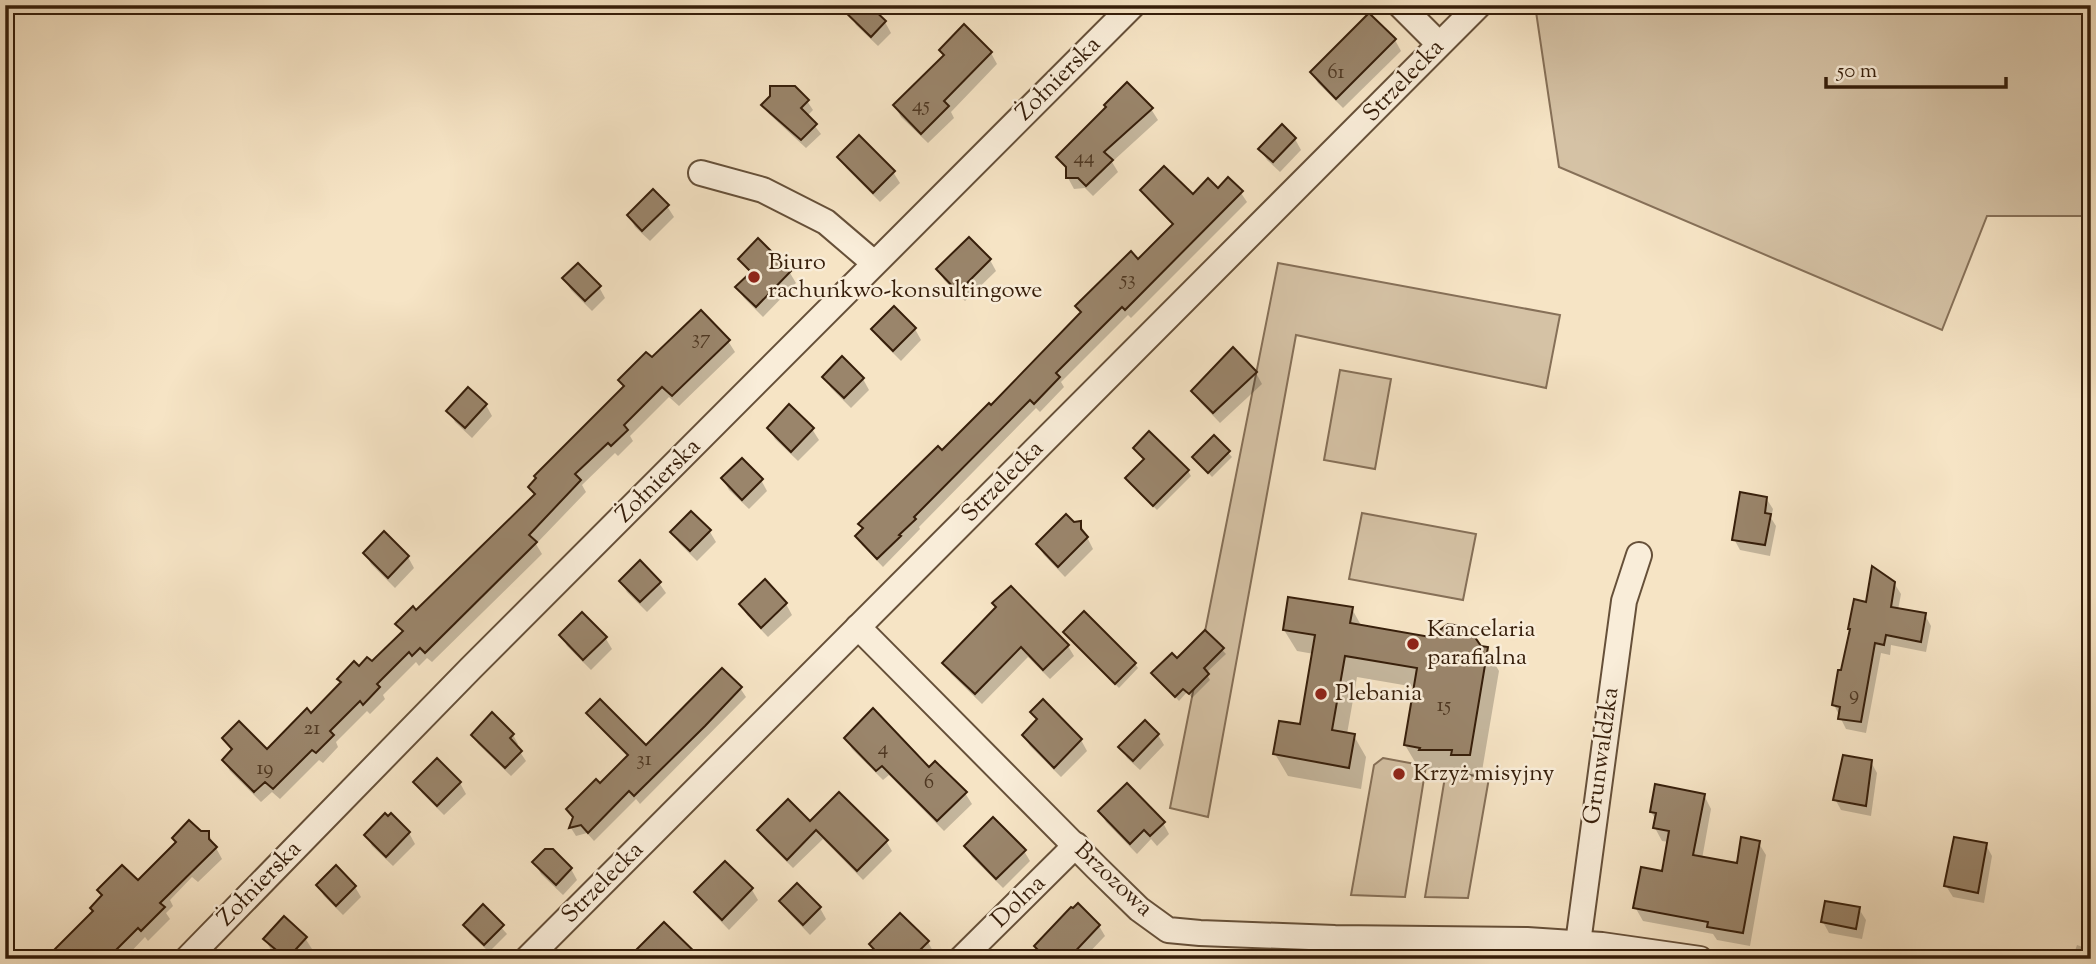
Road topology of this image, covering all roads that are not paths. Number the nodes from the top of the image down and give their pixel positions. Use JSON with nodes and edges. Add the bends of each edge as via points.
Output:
{"nodes":[{"id":1,"x":1133,"y":5,"type":"edge"},
{"id":2,"x":1400,"y":5,"type":"edge"},
{"id":3,"x":1479,"y":5,"type":"edge"},
{"id":4,"x":1439,"y":44,"type":"junction"},
{"id":5,"x":701,"y":173,"type":"dead end"},
{"id":6,"x":874,"y":263,"type":"junction"},
{"id":7,"x":1639,"y":555,"type":"dead end"},
{"id":8,"x":858,"y":627,"type":"junction"},
{"id":9,"x":1076,"y":845,"type":"junction"},
{"id":10,"x":1577,"y":952,"type":"edge"},
{"id":11,"x":187,"y":959,"type":"edge"},
{"id":12,"x":527,"y":959,"type":"edge"},
{"id":13,"x":961,"y":959,"type":"edge"},
{"id":14,"x":1700,"y":959,"type":"edge"}],
"edges":[{"from":1,"to":6,"type":"street","name":"Żołnierska"},
{"from":2,"to":4,"type":"street"},
{"from":3,"to":4,"type":"street","name":"Strzelecka"},
{"from":4,"to":8,"type":"street","name":"Strzelecka"},
{"from":5,"to":6,"type":"street","via":[[763,190],[825,222]]},
{"from":6,"to":11,"type":"street","name":"Żołnierska"},
{"from":7,"to":10,"type":"street","name":"Grunwaldzka","via":[[1624,601]]},
{"from":8,"to":9,"type":"street","name":"Brzozowa"},
{"from":8,"to":12,"type":"street","name":"Strzelecka"},
{"from":9,"to":10,"type":"street","name":"Brzozowa","via":[[1139,909],[1168,930],[1528,940]]},
{"from":9,"to":13,"type":"street","name":"Dolna"},
{"from":10,"to":14,"type":"street","name":"Brzozowa","via":[[1602,945]]}]}
